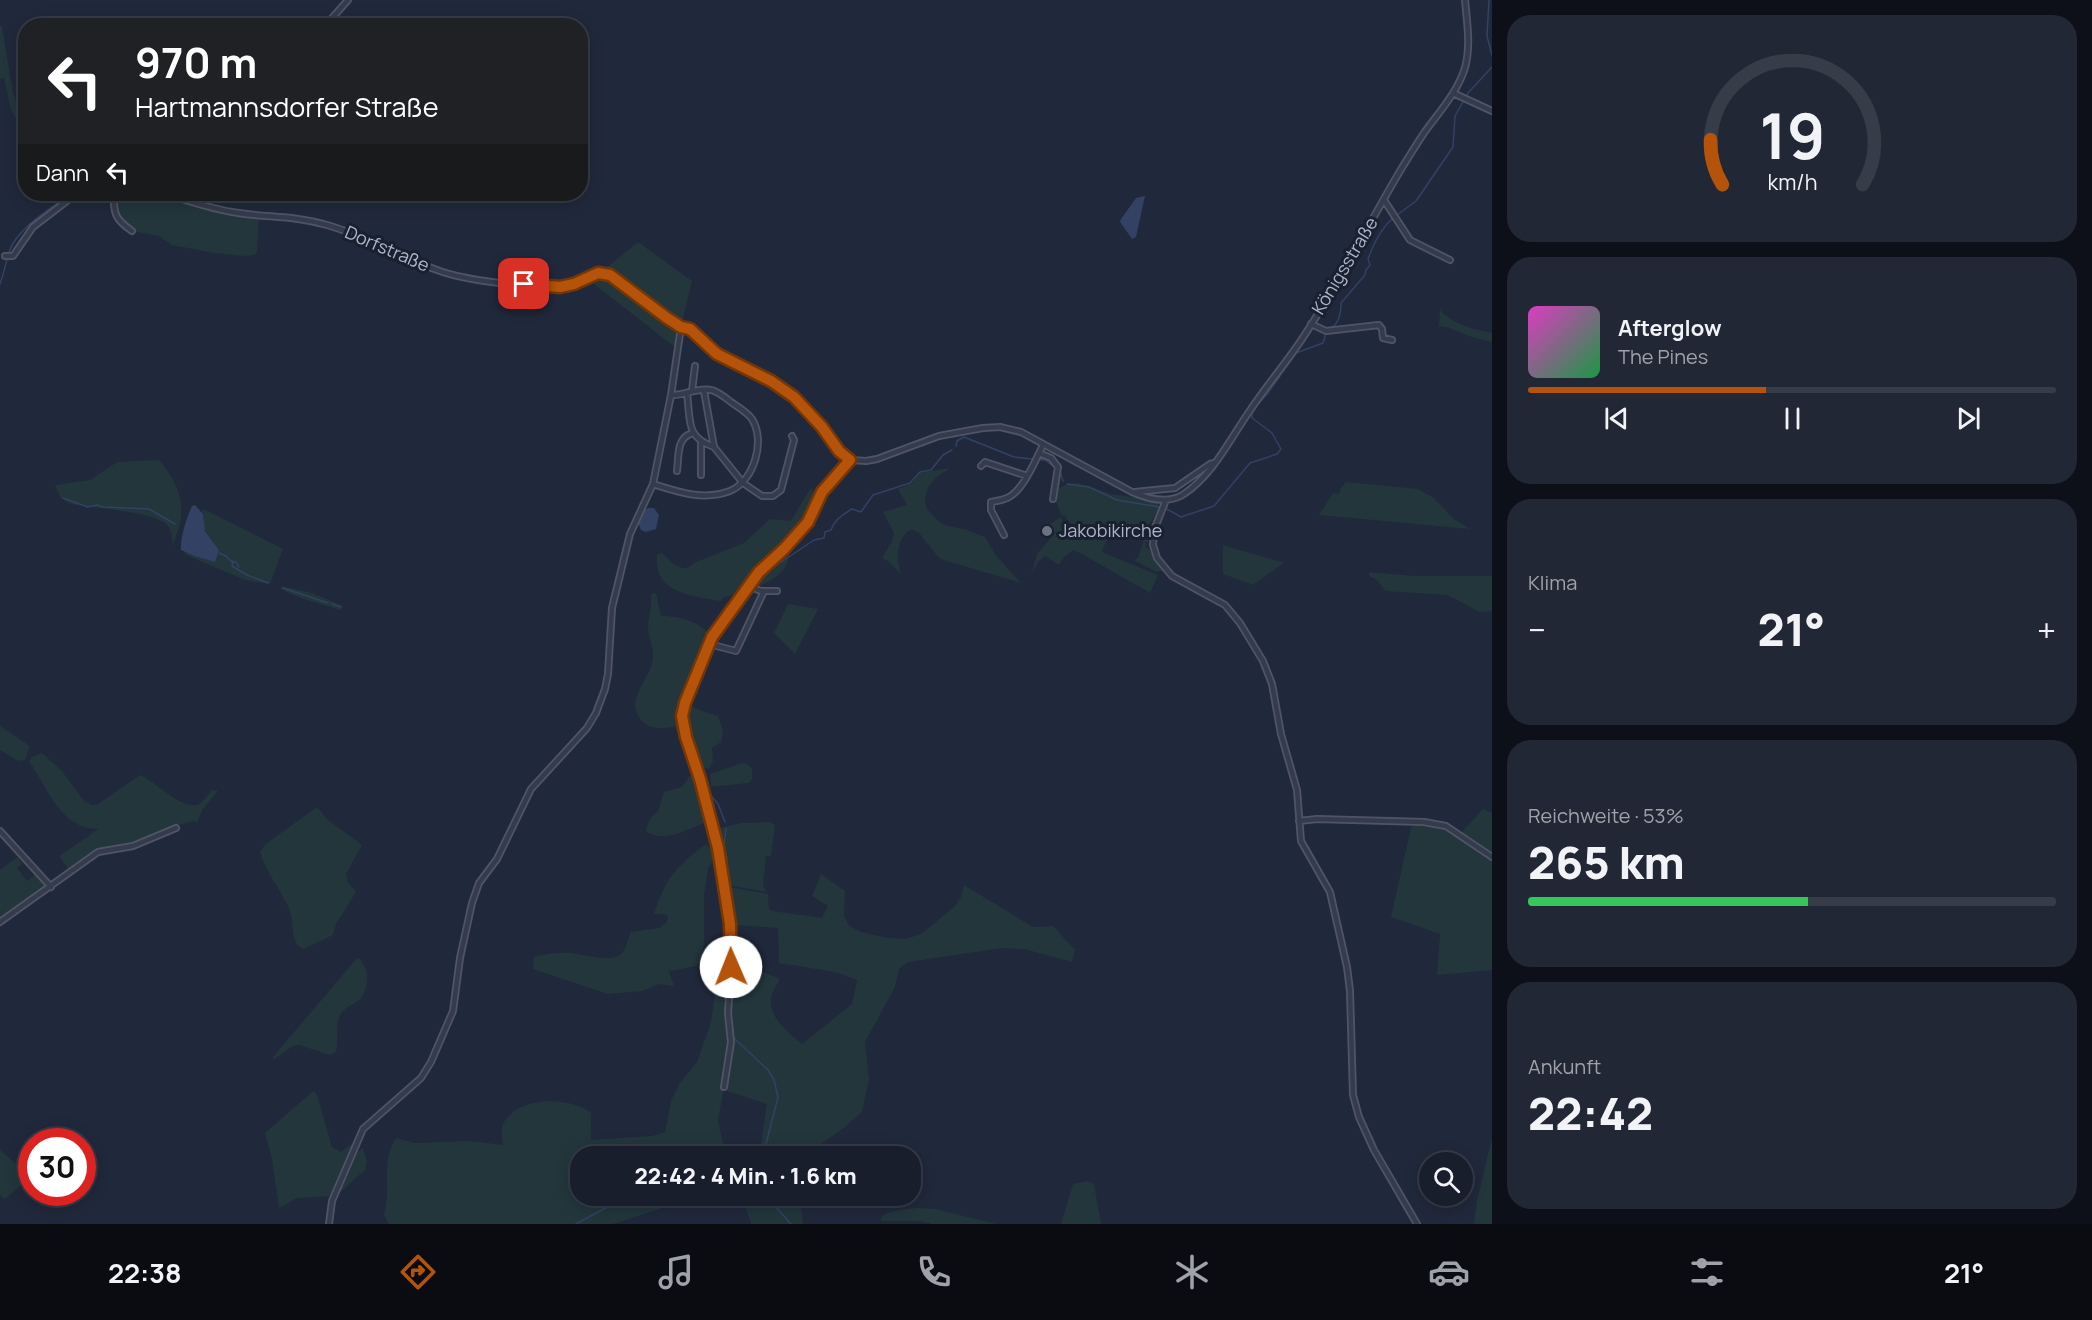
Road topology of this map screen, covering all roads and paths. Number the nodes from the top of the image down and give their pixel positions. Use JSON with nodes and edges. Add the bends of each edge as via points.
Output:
{"nodes":[{"id":1,"x":348,"y":0,"type":"edge"},
{"id":2,"x":1465,"y":0,"type":"edge"},
{"id":3,"x":332,"y":18,"type":"edge"},
{"id":4,"x":1453,"y":93,"type":"junction"},
{"id":5,"x":1492,"y":111,"type":"edge"},
{"id":6,"x":1384,"y":200,"type":"junction"},
{"id":7,"x":66,"y":201,"type":"edge"},
{"id":8,"x":115,"y":201,"type":"edge"},
{"id":9,"x":191,"y":201,"type":"edge"},
{"id":10,"x":132,"y":231,"type":"dead end"},
{"id":11,"x":7,"y":256,"type":"dead end"},
{"id":12,"x":1450,"y":260,"type":"dead end"},
{"id":13,"x":1311,"y":324,"type":"junction"},
{"id":14,"x":681,"y":327,"type":"junction"},
{"id":15,"x":1392,"y":340,"type":"dead end"},
{"id":16,"x":695,"y":366,"type":"dead end"},
{"id":17,"x":704,"y":391,"type":"junction"},
{"id":18,"x":689,"y":393,"type":"junction"},
{"id":19,"x":671,"y":395,"type":"junction"},
{"id":20,"x":693,"y":433,"type":"junction"},
{"id":21,"x":792,"y":436,"type":"dead end"},
{"id":22,"x":701,"y":443,"type":"junction"},
{"id":23,"x":1043,"y":444,"type":"junction"},
{"id":24,"x":714,"y":447,"type":"junction"},
{"id":25,"x":1039,"y":453,"type":"junction"},
{"id":26,"x":850,"y":460,"type":"junction"},
{"id":27,"x":1214,"y":463,"type":"junction"},
{"id":28,"x":981,"y":466,"type":"dead end"},
{"id":29,"x":677,"y":471,"type":"dead end"},
{"id":30,"x":701,"y":475,"type":"dead end"},
{"id":31,"x":1027,"y":476,"type":"junction"},
{"id":32,"x":743,"y":483,"type":"junction"},
{"id":33,"x":653,"y":484,"type":"junction"},
{"id":34,"x":1132,"y":492,"type":"junction"},
{"id":35,"x":1053,"y":499,"type":"dead end"},
{"id":36,"x":1165,"y":502,"type":"junction"},
{"id":37,"x":1004,"y":535,"type":"dead end"},
{"id":38,"x":748,"y":586,"type":"junction"},
{"id":39,"x":759,"y":590,"type":"junction"},
{"id":40,"x":777,"y":591,"type":"dead end"},
{"id":41,"x":712,"y":645,"type":"junction"},
{"id":42,"x":1299,"y":821,"type":"junction"},
{"id":43,"x":176,"y":828,"type":"dead end"},
{"id":44,"x":0,"y":831,"type":"edge"},
{"id":45,"x":1492,"y":857,"type":"edge"},
{"id":46,"x":51,"y":887,"type":"junction"},
{"id":47,"x":0,"y":922,"type":"edge"},
{"id":48,"x":724,"y":1087,"type":"dead end"},
{"id":49,"x":329,"y":1224,"type":"edge"},
{"id":50,"x":1417,"y":1224,"type":"edge"}],
"edges":[{"from":1,"to":3,"type":"street"},
{"from":2,"to":4,"type":"street","name":"Königsstraße","via":[[1467,54]]},
{"from":4,"to":5,"type":"street"},
{"from":4,"to":6,"type":"street","name":"Königsstraße"},
{"from":6,"to":12,"type":"street","via":[[1410,240]]},
{"from":6,"to":13,"type":"street","name":"Königsstraße"},
{"from":7,"to":11,"type":"street","via":[[33,227],[14,255]]},
{"from":8,"to":10,"type":"street","via":[[116,216]]},
{"from":9,"to":14,"type":"street","name":"Dorfstraße","via":[[226,211],[295,218],[329,226],[465,278],[560,287],[598,273],[608,274]]},
{"from":13,"to":15,"type":"street","via":[[1328,331],[1379,325],[1383,338]]},
{"from":13,"to":27,"type":"street","name":"Königsstraße"},
{"from":14,"to":19,"type":"street"},
{"from":14,"to":26,"type":"street","via":[[690,329],[717,354],[794,397]]},
{"from":16,"to":18,"type":"street"},
{"from":17,"to":18,"type":"street"},
{"from":17,"to":24,"type":"street"},
{"from":17,"to":32,"type":"street","via":[[712,390],[753,420],[757,434],[755,462]]},
{"from":18,"to":19,"type":"street"},
{"from":18,"to":20,"type":"street"},
{"from":19,"to":33,"type":"street"},
{"from":20,"to":22,"type":"street"},
{"from":20,"to":29,"type":"street","via":[[684,435],[680,441]]},
{"from":21,"to":32,"type":"street","via":[[779,492],[762,496]]},
{"from":22,"to":24,"type":"street"},
{"from":22,"to":30,"type":"street"},
{"from":23,"to":25,"type":"street"},
{"from":23,"to":26,"type":"street","via":[[1017,431],[983,428],[939,436],[877,459]]},
{"from":23,"to":34,"type":"street"},
{"from":24,"to":32,"type":"street"},
{"from":25,"to":31,"type":"street"},
{"from":25,"to":35,"type":"street","via":[[1055,460],[1058,470]]},
{"from":26,"to":38,"type":"street","via":[[822,492],[808,522]]},
{"from":27,"to":34,"type":"street","via":[[1175,488]]},
{"from":27,"to":36,"type":"street","name":"Königsstraße","via":[[1206,476],[1186,492]]},
{"from":28,"to":31,"type":"street","via":[[985,462]]},
{"from":31,"to":37,"type":"street","via":[[1012,496],[991,502]]},
{"from":32,"to":33,"type":"street","via":[[729,491],[702,495],[679,493]]},
{"from":33,"to":49,"type":"street","via":[[628,540],[609,627],[608,674],[596,713],[582,735],[531,789],[497,859],[479,883],[460,958],[456,1001],[431,1062],[421,1078],[363,1129],[332,1201]]},
{"from":34,"to":36,"type":"street"},
{"from":36,"to":42,"type":"street","via":[[1154,530],[1153,545],[1160,563],[1172,576],[1225,605],[1268,672],[1297,790]]},
{"from":38,"to":39,"type":"street"},
{"from":38,"to":41,"type":"street"},
{"from":39,"to":40,"type":"street"},
{"from":39,"to":41,"type":"street","via":[[736,651]]},
{"from":41,"to":48,"type":"street","via":[[682,716],[718,848],[730,924],[731,1042]]},
{"from":42,"to":45,"type":"street","via":[[1436,824],[1456,831]]},
{"from":42,"to":50,"type":"street","via":[[1303,847],[1330,892],[1347,967],[1352,1082],[1359,1117]]},
{"from":43,"to":46,"type":"street","via":[[130,846],[98,852]]},
{"from":44,"to":46,"type":"street"},
{"from":46,"to":47,"type":"street"}]}
